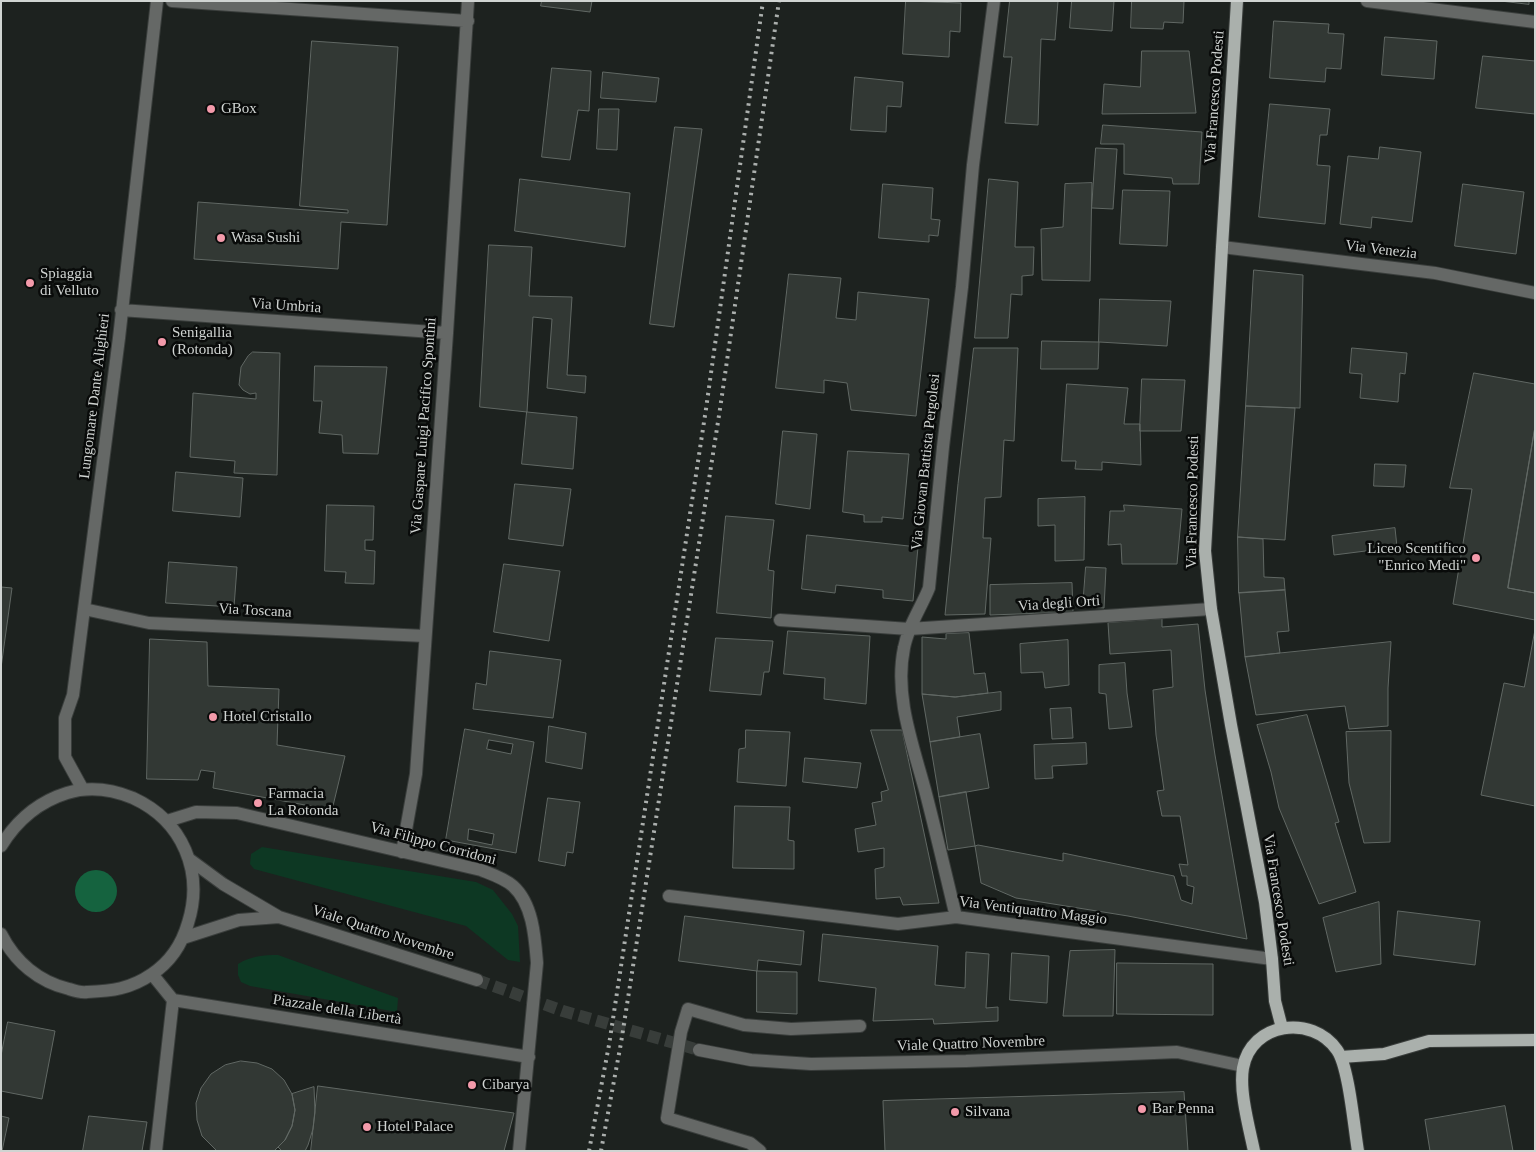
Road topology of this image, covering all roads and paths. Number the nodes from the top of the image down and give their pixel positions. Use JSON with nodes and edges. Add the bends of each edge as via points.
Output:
{"nodes":[{"id":1,"x":157,"y":1,"type":"edge"},
{"id":2,"x":172,"y":1,"type":"edge"},
{"id":3,"x":468,"y":1,"type":"edge"},
{"id":4,"x":994,"y":1,"type":"edge"},
{"id":5,"x":1237,"y":1,"type":"edge"},
{"id":6,"x":1367,"y":1,"type":"edge"},
{"id":7,"x":468,"y":21,"type":"junction"},
{"id":8,"x":1535,"y":22,"type":"edge"},
{"id":9,"x":1222,"y":247,"type":"junction"},
{"id":10,"x":1535,"y":293,"type":"edge"},
{"id":11,"x":121,"y":310,"type":"junction"},
{"id":12,"x":448,"y":334,"type":"junction"},
{"id":13,"x":84,"y":609,"type":"junction"},
{"id":14,"x":1211,"y":609,"type":"junction"},
{"id":15,"x":780,"y":620,"type":"dead end"},
{"id":16,"x":909,"y":629,"type":"junction"},
{"id":17,"x":426,"y":636,"type":"junction"},
{"id":18,"x":82,"y":788,"type":"junction"},
{"id":19,"x":166,"y":821,"type":"junction"},
{"id":20,"x":1,"y":846,"type":"edge"},
{"id":21,"x":402,"y":852,"type":"junction"},
{"id":22,"x":189,"y":859,"type":"junction"},
{"id":23,"x":670,"y":896,"type":"dead end"},
{"id":24,"x":279,"y":916,"type":"junction"},
{"id":25,"x":956,"y":917,"type":"junction"},
{"id":26,"x":184,"y":938,"type":"junction"},
{"id":27,"x":3,"y":942,"type":"edge"},
{"id":28,"x":1272,"y":959,"type":"junction"},
{"id":29,"x":152,"y":974,"type":"junction"},
{"id":30,"x":477,"y":980,"type":"tunnel mouth"},
{"id":31,"x":173,"y":1000,"type":"junction"},
{"id":32,"x":860,"y":1026,"type":"dead end"},
{"id":33,"x":1282,"y":1028,"type":"junction"},
{"id":34,"x":1535,"y":1040,"type":"edge"},
{"id":35,"x":699,"y":1050,"type":"tunnel mouth"},
{"id":36,"x":529,"y":1057,"type":"junction"},
{"id":37,"x":1341,"y":1057,"type":"junction"},
{"id":38,"x":1244,"y":1066,"type":"junction"},
{"id":39,"x":156,"y":1151,"type":"edge"},
{"id":40,"x":518,"y":1151,"type":"edge"},
{"id":41,"x":760,"y":1151,"type":"edge"},
{"id":42,"x":1253,"y":1151,"type":"edge"},
{"id":43,"x":1358,"y":1151,"type":"edge"}],
"edges":[{"from":1,"to":11,"type":"street","name":"Lungomare Dante Alighieri"},
{"from":2,"to":7,"type":"street"},
{"from":3,"to":7,"type":"street","name":"Via Gaspare Luigi Pacifico Spontini"},
{"from":4,"to":16,"type":"street","name":"Via Giovan Battista Pergolesi","via":[[929,588]]},
{"from":5,"to":9,"type":"main road","name":"Via Francesco Podesti"},
{"from":6,"to":8,"type":"street"},
{"from":7,"to":12,"type":"street","name":"Via Gaspare Luigi Pacifico Spontini"},
{"from":9,"to":10,"type":"street","name":"Via Venezia","via":[[1435,273]]},
{"from":9,"to":14,"type":"main road","name":"Via Francesco Podesti","via":[[1205,552]]},
{"from":11,"to":12,"type":"street","name":"Via Umbria"},
{"from":11,"to":13,"type":"street","name":"Lungomare Dante Alighieri"},
{"from":12,"to":17,"type":"street","name":"Via Gaspare Luigi Pacifico Spontini"},
{"from":13,"to":17,"type":"street","name":"Via Toscana","via":[[149,623]]},
{"from":13,"to":18,"type":"street","name":"Lungomare Dante Alighieri","via":[[73,695],[64,718],[65,757]]},
{"from":14,"to":16,"type":"street","name":"Via degli Orti"},
{"from":14,"to":28,"type":"main road","name":"Via Francesco Podesti","via":[[1266,902]]},
{"from":15,"to":16,"type":"street","name":"Via degli Orti"},
{"from":16,"to":25,"type":"street","name":"Via Giovan Battista Pergolesi","via":[[901,679],[906,716]]},
{"from":17,"to":21,"type":"street","name":"Via Gaspare Luigi Pacifico Spontini","via":[[416,774]]},
{"from":18,"to":19,"type":"street","via":[[120,793],[145,804]]},
{"from":18,"to":20,"type":"street","via":[[52,798],[23,817]]},
{"from":19,"to":21,"type":"street","name":"Via Filippo Corridoni","via":[[196,812],[237,813]]},
{"from":19,"to":22,"type":"street","via":[[180,839]]},
{"from":21,"to":36,"type":"street","name":"Via Filippo Corridoni","via":[[481,870],[511,884],[521,895],[530,916],[537,963]]},
{"from":22,"to":24,"type":"street","name":"Viale Quattro Novembre","via":[[223,884]]},
{"from":22,"to":26,"type":"street","via":[[194,888],[193,907]]},
{"from":23,"to":25,"type":"street","name":"Via Ventiquattro Maggio","via":[[898,924]]},
{"from":24,"to":26,"type":"street","name":"Viale Quattro Novembre","via":[[239,920]]},
{"from":24,"to":30,"type":"street","name":"Viale Quattro Novembre"},
{"from":25,"to":28,"type":"street","name":"Via Ventiquattro Maggio"},
{"from":26,"to":29,"type":"street","via":[[164,965]]},
{"from":27,"to":29,"type":"street","via":[[28,970],[54,985],[83,993],[114,991],[134,985]]},
{"from":28,"to":33,"type":"main road","name":"Via Francesco Podesti","via":[[1275,1001]]},
{"from":29,"to":31,"type":"street"},
{"from":31,"to":36,"type":"street","name":"Piazzale della Libertà"},
{"from":31,"to":39,"type":"street"},
{"from":32,"to":41,"type":"street","via":[[792,1029],[744,1025],[688,1009],[681,1032],[667,1118],[750,1143]]},
{"from":33,"to":37,"type":"main road","via":[[1301,1027],[1315,1032],[1328,1039]]},
{"from":33,"to":38,"type":"main road","via":[[1259,1040],[1249,1052]]},
{"from":34,"to":37,"type":"main road","via":[[1429,1040],[1384,1054]]},
{"from":35,"to":38,"type":"street","name":"Viale Quattro Novembre","via":[[750,1060],[811,1064],[1177,1052]]},
{"from":36,"to":40,"type":"street","name":"Via Filippo Corridoni"},
{"from":37,"to":43,"type":"main road"},
{"from":38,"to":42,"type":"main road","via":[[1242,1082]]}]}
